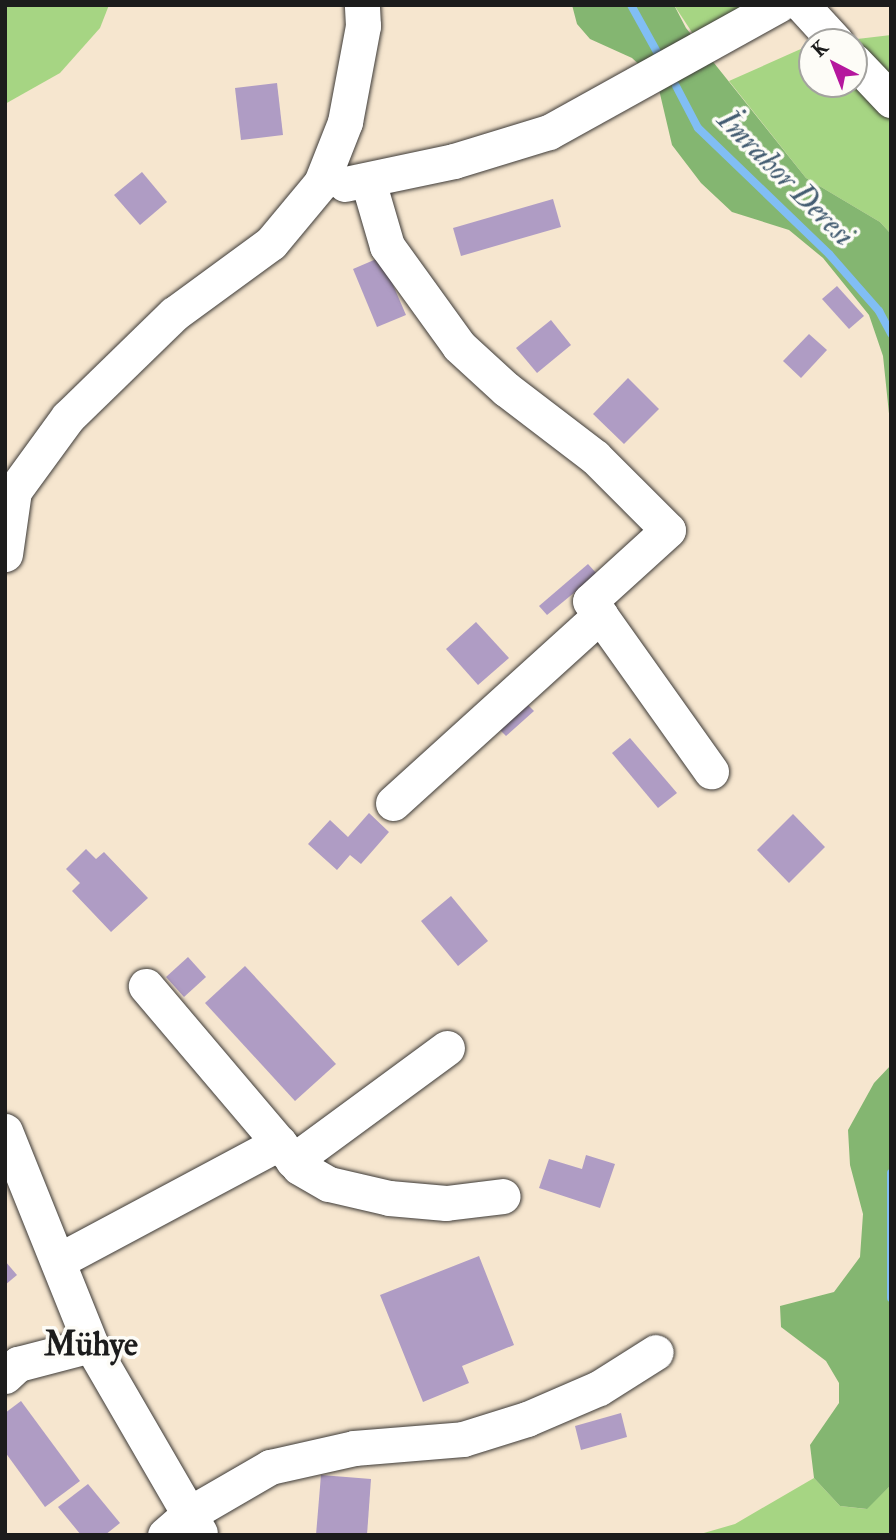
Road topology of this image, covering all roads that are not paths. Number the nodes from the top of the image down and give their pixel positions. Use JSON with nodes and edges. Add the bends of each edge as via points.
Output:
{"nodes":[{"id":1,"x":362,"y":5,"type":"edge"},
{"id":2,"x":744,"y":5,"type":"edge"},
{"id":3,"x":778,"y":5,"type":"edge"},
{"id":4,"x":802,"y":5,"type":"edge"},
{"id":5,"x":823,"y":28,"type":"edge"},
{"id":6,"x":723,"y":34,"type":"junction"},
{"id":7,"x":868,"y":76,"type":"edge"},
{"id":8,"x":891,"y":100,"type":"edge"},
{"id":9,"x":368,"y":181,"type":"junction"},
{"id":10,"x":321,"y":183,"type":"junction"},
{"id":11,"x":10,"y":480,"type":"edge"},
{"id":12,"x":5,"y":554,"type":"edge"},
{"id":13,"x":600,"y":615,"type":"junction"},
{"id":14,"x":711,"y":771,"type":"dead end"},
{"id":15,"x":393,"y":803,"type":"dead end"},
{"id":16,"x":146,"y":986,"type":"dead end"},
{"id":17,"x":447,"y":1048,"type":"dead end"},
{"id":18,"x":5,"y":1130,"type":"edge"},
{"id":19,"x":286,"y":1152,"type":"junction"},
{"id":20,"x":502,"y":1196,"type":"dead end"},
{"id":21,"x":58,"y":1261,"type":"junction"},
{"id":22,"x":92,"y":1345,"type":"junction"},
{"id":23,"x":656,"y":1352,"type":"dead end"},
{"id":24,"x":10,"y":1366,"type":"edge"},
{"id":25,"x":185,"y":1528,"type":"edge"}],
"edges":[{"from":1,"to":10,"type":"street","via":[[363,26],[345,122]]},
{"from":2,"to":6,"type":"street"},
{"from":3,"to":6,"type":"street"},
{"from":4,"to":5,"type":"street"},
{"from":6,"to":9,"type":"street","via":[[549,132]]},
{"from":7,"to":8,"type":"street"},
{"from":9,"to":10,"type":"street"},
{"from":9,"to":13,"type":"street","via":[[387,246],[459,346],[594,457],[668,530],[590,601]]},
{"from":10,"to":11,"type":"street","via":[[271,243],[174,314],[120,363]]},
{"from":11,"to":12,"type":"street"},
{"from":13,"to":14,"type":"street"},
{"from":13,"to":15,"type":"street"},
{"from":16,"to":19,"type":"street"},
{"from":17,"to":19,"type":"street"},
{"from":18,"to":21,"type":"street"},
{"from":19,"to":20,"type":"street","via":[[329,1184],[390,1198],[446,1203]]},
{"from":19,"to":21,"type":"street"},
{"from":21,"to":22,"type":"street"},
{"from":22,"to":24,"type":"street"},
{"from":22,"to":25,"type":"street"},
{"from":23,"to":25,"type":"street","via":[[599,1388],[527,1419],[463,1439],[354,1448],[270,1467]]}]}
